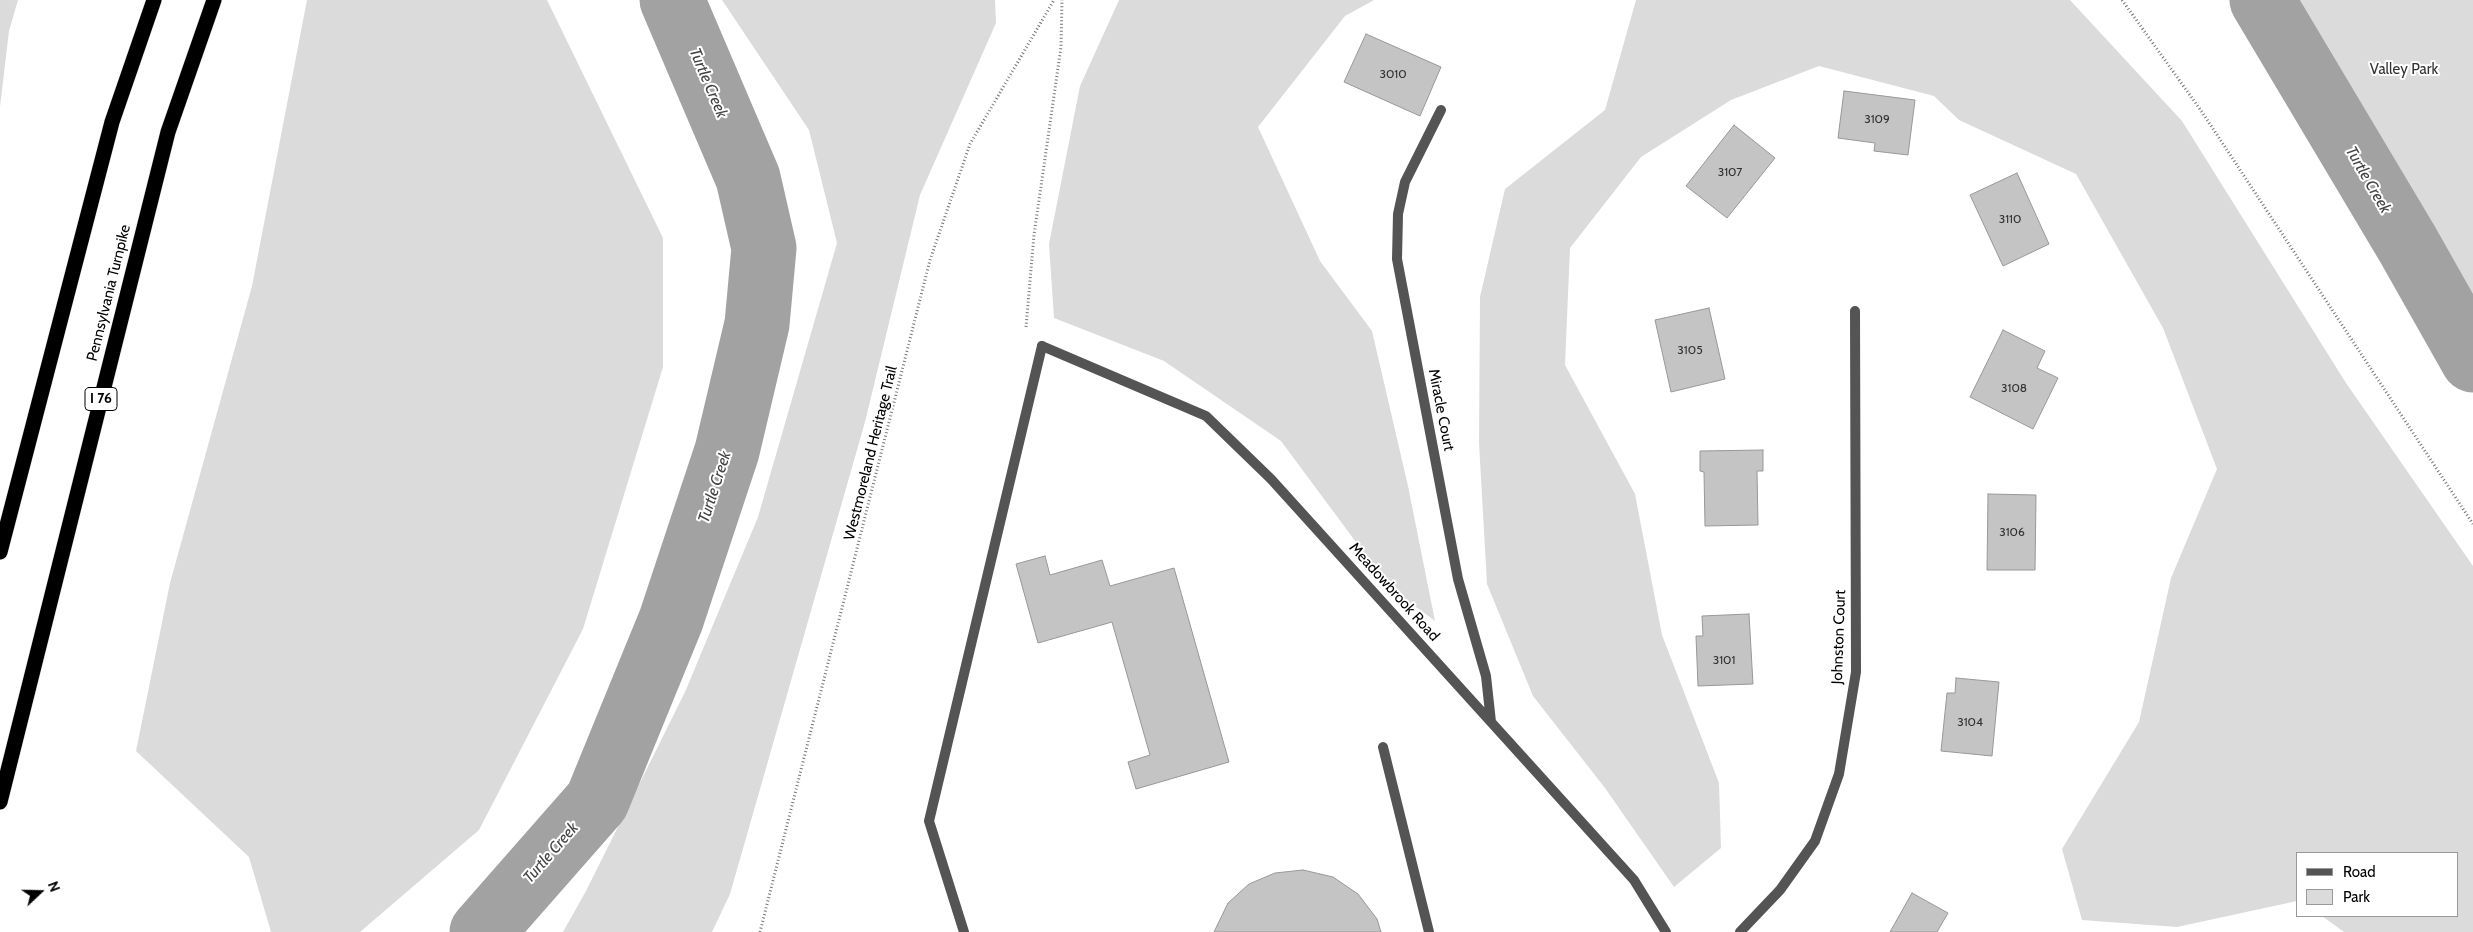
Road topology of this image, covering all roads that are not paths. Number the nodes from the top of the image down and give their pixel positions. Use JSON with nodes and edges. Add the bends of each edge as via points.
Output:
{"nodes":[{"id":1,"x":154,"y":0,"type":"edge"},
{"id":2,"x":214,"y":0,"type":"edge"},
{"id":3,"x":1441,"y":110,"type":"dead end"},
{"id":4,"x":1855,"y":311,"type":"dead end"},
{"id":5,"x":0,"y":552,"type":"edge"},
{"id":6,"x":1490,"y":722,"type":"junction"},
{"id":7,"x":1383,"y":747,"type":"dead end"},
{"id":8,"x":0,"y":802,"type":"edge"},
{"id":9,"x":964,"y":932,"type":"edge"},
{"id":10,"x":1429,"y":932,"type":"edge"},
{"id":11,"x":1666,"y":932,"type":"edge"},
{"id":12,"x":1740,"y":932,"type":"edge"}],
"edges":[{"from":1,"to":5,"type":"highway","via":[[112,122]]},
{"from":2,"to":8,"type":"highway","name":"Pennsylvania Turnpike","number":"I 76","via":[[168,132]]},
{"from":3,"to":6,"type":"street","name":"Miracle Court","via":[[1405,182],[1398,214],[1398,259],[1458,579],[1486,676]]},
{"from":4,"to":12,"type":"street","name":"Johnston Court","via":[[1856,672],[1839,774],[1815,841],[1780,890]]},
{"from":6,"to":9,"type":"street","name":"Meadowbrook Road","via":[[1271,479],[1206,416],[1042,346],[929,821]]},
{"from":6,"to":11,"type":"street","name":"Meadowbrook Road","via":[[1634,880]]},
{"from":7,"to":10,"type":"street"}]}
